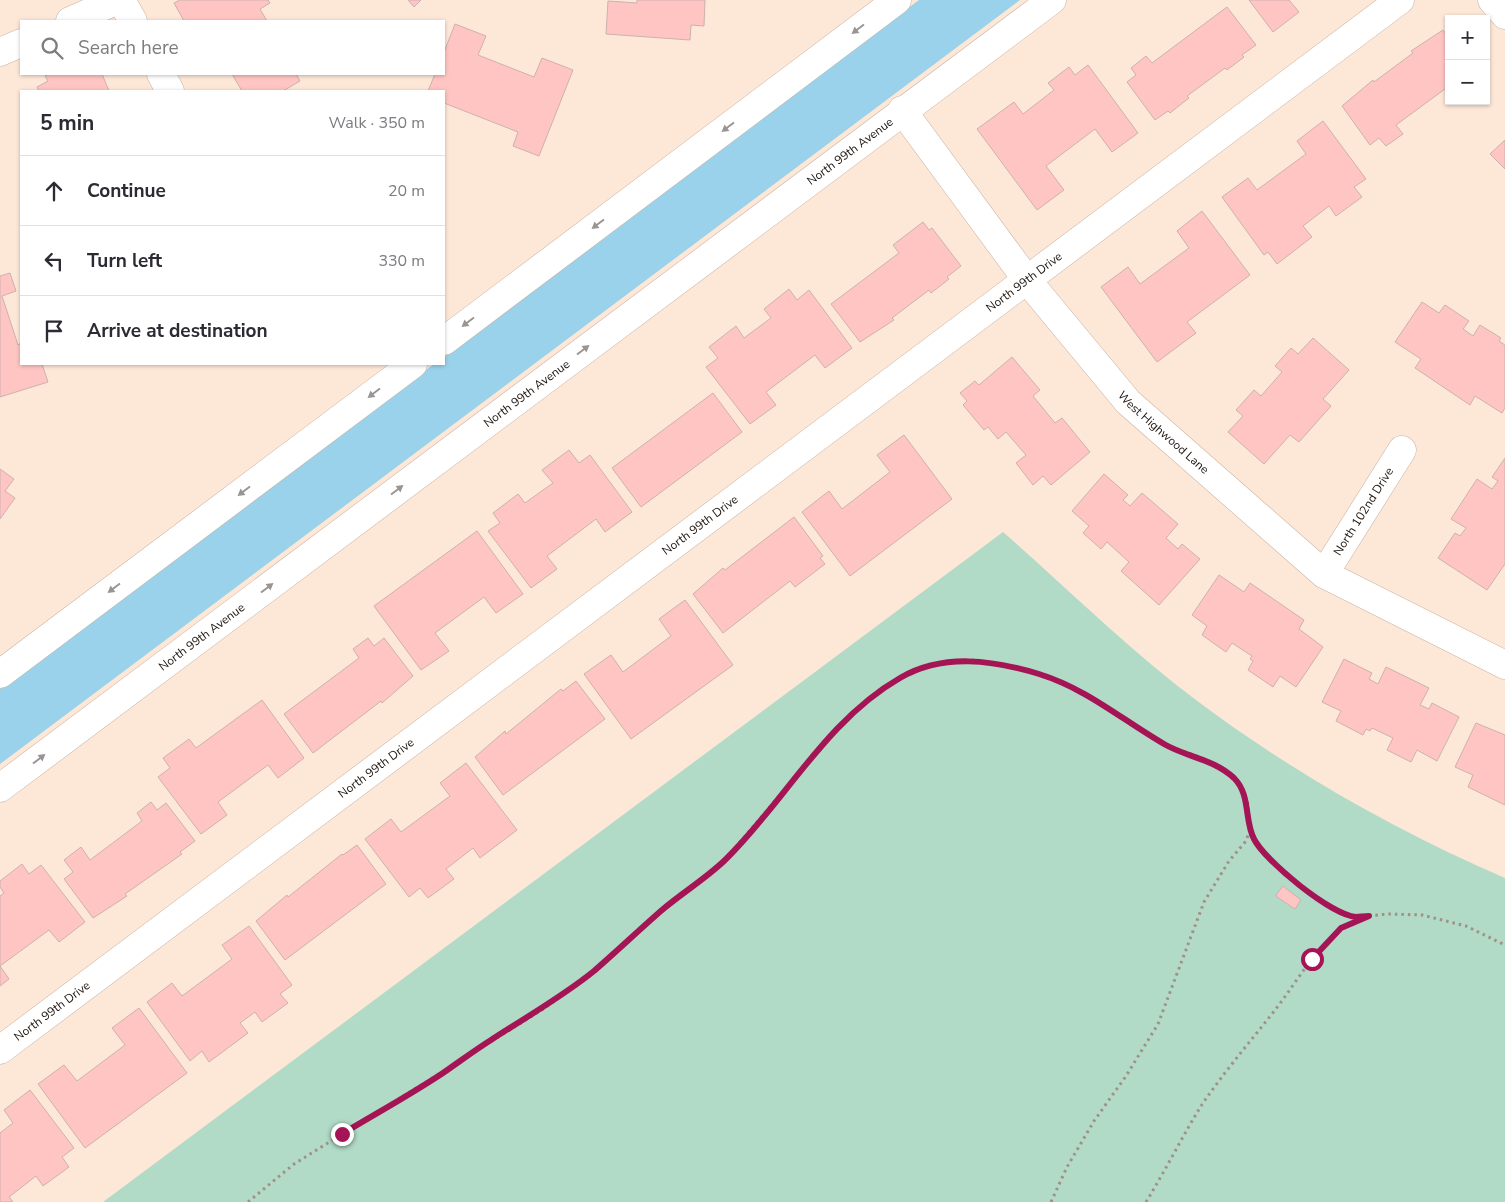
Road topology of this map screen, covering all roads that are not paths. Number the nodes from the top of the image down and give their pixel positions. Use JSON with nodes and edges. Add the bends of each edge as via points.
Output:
{"nodes":[{"id":1,"x":120,"y":0,"type":"edge"},
{"id":2,"x":897,"y":0,"type":"edge"},
{"id":3,"x":1052,"y":0,"type":"edge"},
{"id":4,"x":1400,"y":0,"type":"edge"},
{"id":5,"x":1492,"y":0,"type":"edge"},
{"id":6,"x":1505,"y":15,"type":"edge"},
{"id":7,"x":72,"y":20,"type":"edge"},
{"id":8,"x":132,"y":20,"type":"edge"},
{"id":9,"x":20,"y":43,"type":"edge"},
{"id":10,"x":0,"y":52,"type":"edge"},
{"id":11,"x":162,"y":75,"type":"edge"},
{"id":12,"x":169,"y":90,"type":"edge"},
{"id":13,"x":902,"y":110,"type":"junction"},
{"id":14,"x":1027,"y":280,"type":"junction"},
{"id":15,"x":445,"y":340,"type":"edge"},
{"id":16,"x":412,"y":365,"type":"edge"},
{"id":17,"x":1402,"y":450,"type":"dead end"},
{"id":18,"x":1324,"y":574,"type":"junction"},
{"id":19,"x":1505,"y":664,"type":"edge"},
{"id":20,"x":0,"y":674,"type":"edge"},
{"id":21,"x":0,"y":788,"type":"edge"},
{"id":22,"x":0,"y":1050,"type":"edge"}],
"edges":[{"from":1,"to":7,"type":"street"},
{"from":1,"to":8,"type":"street"},
{"from":2,"to":15,"type":"street","one_way":true},
{"from":3,"to":13,"type":"street","name":"North 99th Avenue"},
{"from":4,"to":14,"type":"street","name":"North 99th Drive"},
{"from":5,"to":6,"type":"street"},
{"from":9,"to":10,"type":"street"},
{"from":11,"to":12,"type":"street"},
{"from":13,"to":14,"type":"street","name":"West Highwood Lane"},
{"from":21,"to":13,"type":"street","name":"North 99th Avenue","one_way":true},
{"from":14,"to":18,"type":"street","name":"West Highwood Lane","via":[[1128,402]]},
{"from":14,"to":22,"type":"street","name":"North 99th Drive"},
{"from":16,"to":20,"type":"street","one_way":true},
{"from":17,"to":18,"type":"street","name":"North 102nd Drive"},
{"from":18,"to":19,"type":"street","name":"West Highwood Lane"}]}
